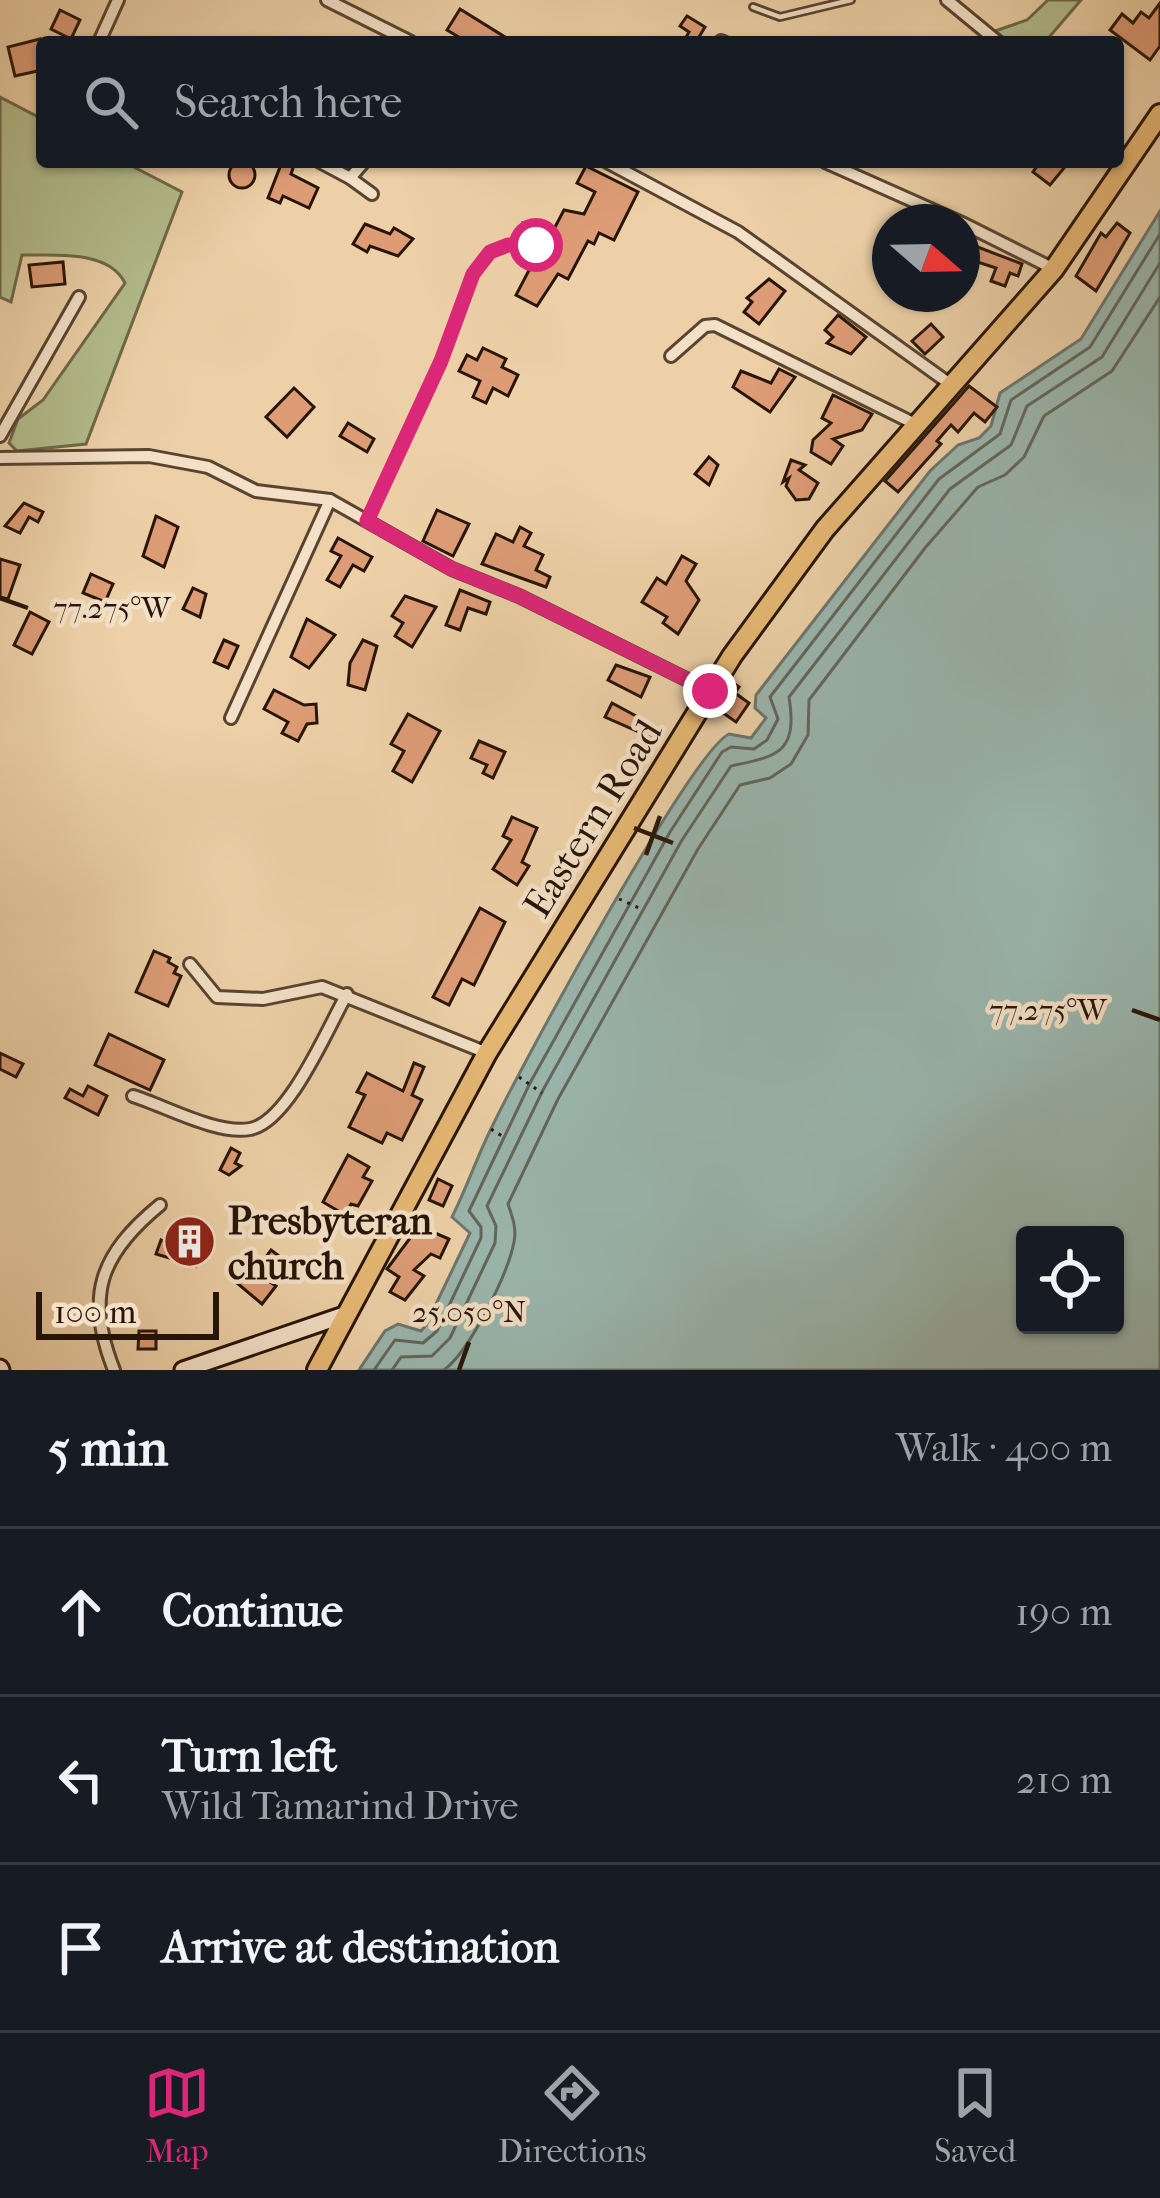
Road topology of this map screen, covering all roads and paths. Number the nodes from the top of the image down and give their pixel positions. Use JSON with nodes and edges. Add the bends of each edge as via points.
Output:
{"nodes":[{"id":1,"x":118,"y":0,"type":"edge"},
{"id":2,"x":327,"y":0,"type":"edge"},
{"id":3,"x":851,"y":0,"type":"edge"},
{"id":4,"x":947,"y":0,"type":"edge"},
{"id":5,"x":753,"y":7,"type":"dead end"},
{"id":6,"x":102,"y":36,"type":"edge"},
{"id":7,"x":399,"y":36,"type":"edge"},
{"id":8,"x":991,"y":36,"type":"edge"},
{"id":9,"x":1160,"y":114,"type":"edge"},
{"id":10,"x":1124,"y":145,"type":"edge"},
{"id":11,"x":1136,"y":154,"type":"junction"},
{"id":12,"x":331,"y":168,"type":"edge"},
{"id":13,"x":359,"y":168,"type":"edge"},
{"id":14,"x":618,"y":168,"type":"edge"},
{"id":15,"x":845,"y":168,"type":"edge"},
{"id":16,"x":350,"y":178,"type":"junction"},
{"id":17,"x":372,"y":194,"type":"dead end"},
{"id":18,"x":922,"y":204,"type":"edge"},
{"id":19,"x":980,"y":232,"type":"edge"},
{"id":20,"x":536,"y":245,"type":"dead end"},
{"id":21,"x":1054,"y":269,"type":"junction"},
{"id":22,"x":79,"y":297,"type":"dead end"},
{"id":23,"x":671,"y":356,"type":"dead end"},
{"id":24,"x":950,"y":384,"type":"junction"},
{"id":25,"x":915,"y":424,"type":"junction"},
{"id":26,"x":0,"y":436,"type":"edge"},
{"id":27,"x":0,"y":458,"type":"edge"},
{"id":28,"x":330,"y":500,"type":"junction"},
{"id":29,"x":367,"y":521,"type":"junction"},
{"id":30,"x":710,"y":691,"type":"junction"},
{"id":31,"x":231,"y":718,"type":"dead end"},
{"id":32,"x":619,"y":899,"type":"dead end"},
{"id":33,"x":639,"y":908,"type":"dead end"},
{"id":34,"x":190,"y":964,"type":"dead end"},
{"id":35,"x":347,"y":994,"type":"junction"},
{"id":36,"x":488,"y":1053,"type":"junction"},
{"id":37,"x":519,"y":1077,"type":"dead end"},
{"id":38,"x":542,"y":1093,"type":"dead end"},
{"id":39,"x":134,"y":1096,"type":"dead end"},
{"id":40,"x":490,"y":1129,"type":"dead end"},
{"id":41,"x":505,"y":1138,"type":"dead end"},
{"id":42,"x":160,"y":1205,"type":"dead end"},
{"id":43,"x":344,"y":1315,"type":"junction"},
{"id":44,"x":114,"y":1370,"type":"edge"},
{"id":45,"x":183,"y":1370,"type":"edge"},
{"id":46,"x":317,"y":1370,"type":"edge"}],
"edges":[{"from":1,"to":6,"type":"street"},
{"from":2,"to":7,"type":"street"},
{"from":3,"to":5,"type":"lane","via":[[781,17]]},
{"from":4,"to":8,"type":"street"},
{"from":9,"to":11,"type":"highway","name":"Eastern Road"},
{"from":10,"to":11,"type":"street"},
{"from":11,"to":21,"type":"highway","name":"Eastern Road"},
{"from":12,"to":16,"type":"street"},
{"from":13,"to":16,"type":"street"},
{"from":14,"to":24,"type":"street","via":[[738,232]]},
{"from":15,"to":18,"type":"street"},
{"from":16,"to":17,"type":"street"},
{"from":19,"to":21,"type":"street"},
{"from":20,"to":29,"type":"lane","via":[[490,252],[473,274]]},
{"from":21,"to":24,"type":"highway","name":"Eastern Road"},
{"from":22,"to":26,"type":"street"},
{"from":23,"to":25,"type":"street","via":[[716,325]]},
{"from":24,"to":25,"type":"highway","name":"Eastern Road"},
{"from":25,"to":30,"type":"highway","name":"Eastern Road","via":[[825,529]]},
{"from":27,"to":28,"type":"street","via":[[149,455],[208,467],[256,491]]},
{"from":28,"to":29,"type":"street"},
{"from":28,"to":31,"type":"street"},
{"from":29,"to":30,"type":"street"},
{"from":30,"to":36,"type":"highway","name":"Eastern Road"},
{"from":32,"to":33,"type":"path"},
{"from":34,"to":35,"type":"street","via":[[206,989],[235,1002],[296,988]]},
{"from":35,"to":36,"type":"street"},
{"from":35,"to":39,"type":"street","via":[[296,1088],[261,1125],[247,1131]]},
{"from":36,"to":43,"type":"highway","name":"Eastern Road"},
{"from":37,"to":38,"type":"path"},
{"from":40,"to":41,"type":"path"},
{"from":42,"to":44,"type":"street","via":[[131,1228],[102,1278],[97,1327]]},
{"from":43,"to":45,"type":"street"},
{"from":43,"to":46,"type":"highway","name":"Eastern Road"}]}
